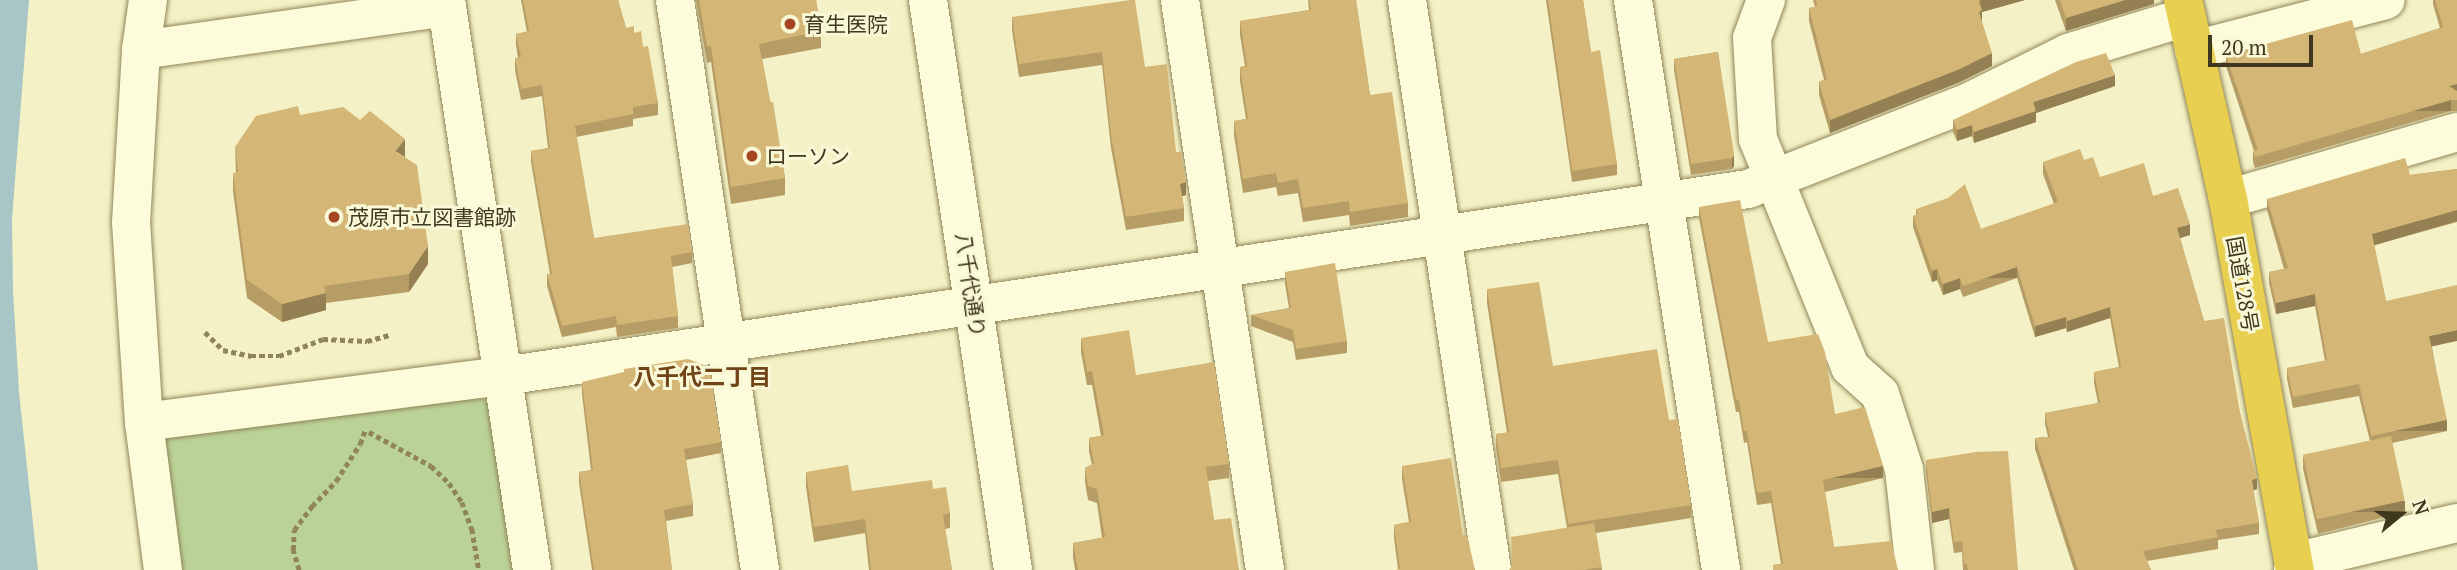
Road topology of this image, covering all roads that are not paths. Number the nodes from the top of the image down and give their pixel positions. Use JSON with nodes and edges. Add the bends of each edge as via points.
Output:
{"nodes":[{"id":1,"x":148,"y":0,"type":"edge"},
{"id":2,"x":675,"y":0,"type":"edge"},
{"id":3,"x":928,"y":0,"type":"edge"},
{"id":4,"x":1180,"y":0,"type":"edge"},
{"id":5,"x":1408,"y":0,"type":"edge"},
{"id":6,"x":1633,"y":0,"type":"edge"},
{"id":7,"x":1766,"y":0,"type":"edge"},
{"id":8,"x":2386,"y":0,"type":"edge"},
{"id":9,"x":446,"y":3,"type":"edge"},
{"id":10,"x":2188,"y":22,"type":"edge"},
{"id":11,"x":141,"y":50,"type":"junction"},
{"id":12,"x":2457,"y":132,"type":"edge"},
{"id":13,"x":1772,"y":179,"type":"junction"},
{"id":14,"x":2228,"y":199,"type":"junction"},
{"id":15,"x":1663,"y":203,"type":"junction"},
{"id":16,"x":1442,"y":235,"type":"junction"},
{"id":17,"x":1220,"y":267,"type":"junction"},
{"id":18,"x":974,"y":306,"type":"junction"},
{"id":19,"x":727,"y":343,"type":"junction"},
{"id":20,"x":504,"y":376,"type":"junction"},
{"id":21,"x":144,"y":422,"type":"junction"},
{"id":22,"x":2457,"y":523,"type":"edge"},
{"id":23,"x":163,"y":570,"type":"edge"},
{"id":24,"x":532,"y":570,"type":"edge"},
{"id":25,"x":760,"y":570,"type":"edge"},
{"id":26,"x":1013,"y":570,"type":"edge"},
{"id":27,"x":1265,"y":570,"type":"edge"},
{"id":28,"x":1492,"y":570,"type":"edge"},
{"id":29,"x":1721,"y":570,"type":"edge"},
{"id":30,"x":1915,"y":570,"type":"edge"},
{"id":31,"x":2294,"y":570,"type":"edge"}],
"edges":[{"from":1,"to":11,"type":"street"},
{"from":2,"to":19,"type":"street"},
{"from":3,"to":18,"type":"street","name":"八千代通り"},
{"from":4,"to":17,"type":"street"},
{"from":5,"to":16,"type":"street"},
{"from":6,"to":15,"type":"street"},
{"from":7,"to":13,"type":"street","via":[[1752,38],[1758,139]]},
{"from":8,"to":10,"type":"street"},
{"from":9,"to":11,"type":"street"},
{"from":9,"to":20,"type":"street"},
{"from":10,"to":13,"type":"street","via":[[2068,52],[1969,102]]},
{"from":10,"to":14,"type":"highway","name":"国道128号"},
{"from":11,"to":21,"type":"street","via":[[131,222]]},
{"from":12,"to":14,"type":"street"},
{"from":13,"to":15,"type":"street","via":[[1748,189]]},
{"from":13,"to":30,"type":"street","via":[[1850,367],[1880,394],[1904,468]]},
{"from":14,"to":31,"type":"highway","name":"国道128号"},
{"from":15,"to":16,"type":"street"},
{"from":15,"to":29,"type":"street"},
{"from":16,"to":17,"type":"street"},
{"from":16,"to":28,"type":"street"},
{"from":17,"to":18,"type":"street"},
{"from":17,"to":27,"type":"street"},
{"from":18,"to":19,"type":"street"},
{"from":18,"to":26,"type":"street","name":"八千代通り"},
{"from":19,"to":20,"type":"street"},
{"from":19,"to":25,"type":"street"},
{"from":20,"to":21,"type":"street","via":[[364,412]]},
{"from":20,"to":24,"type":"street"},
{"from":21,"to":23,"type":"street"},
{"from":22,"to":31,"type":"street","via":[[2311,558]]}]}
